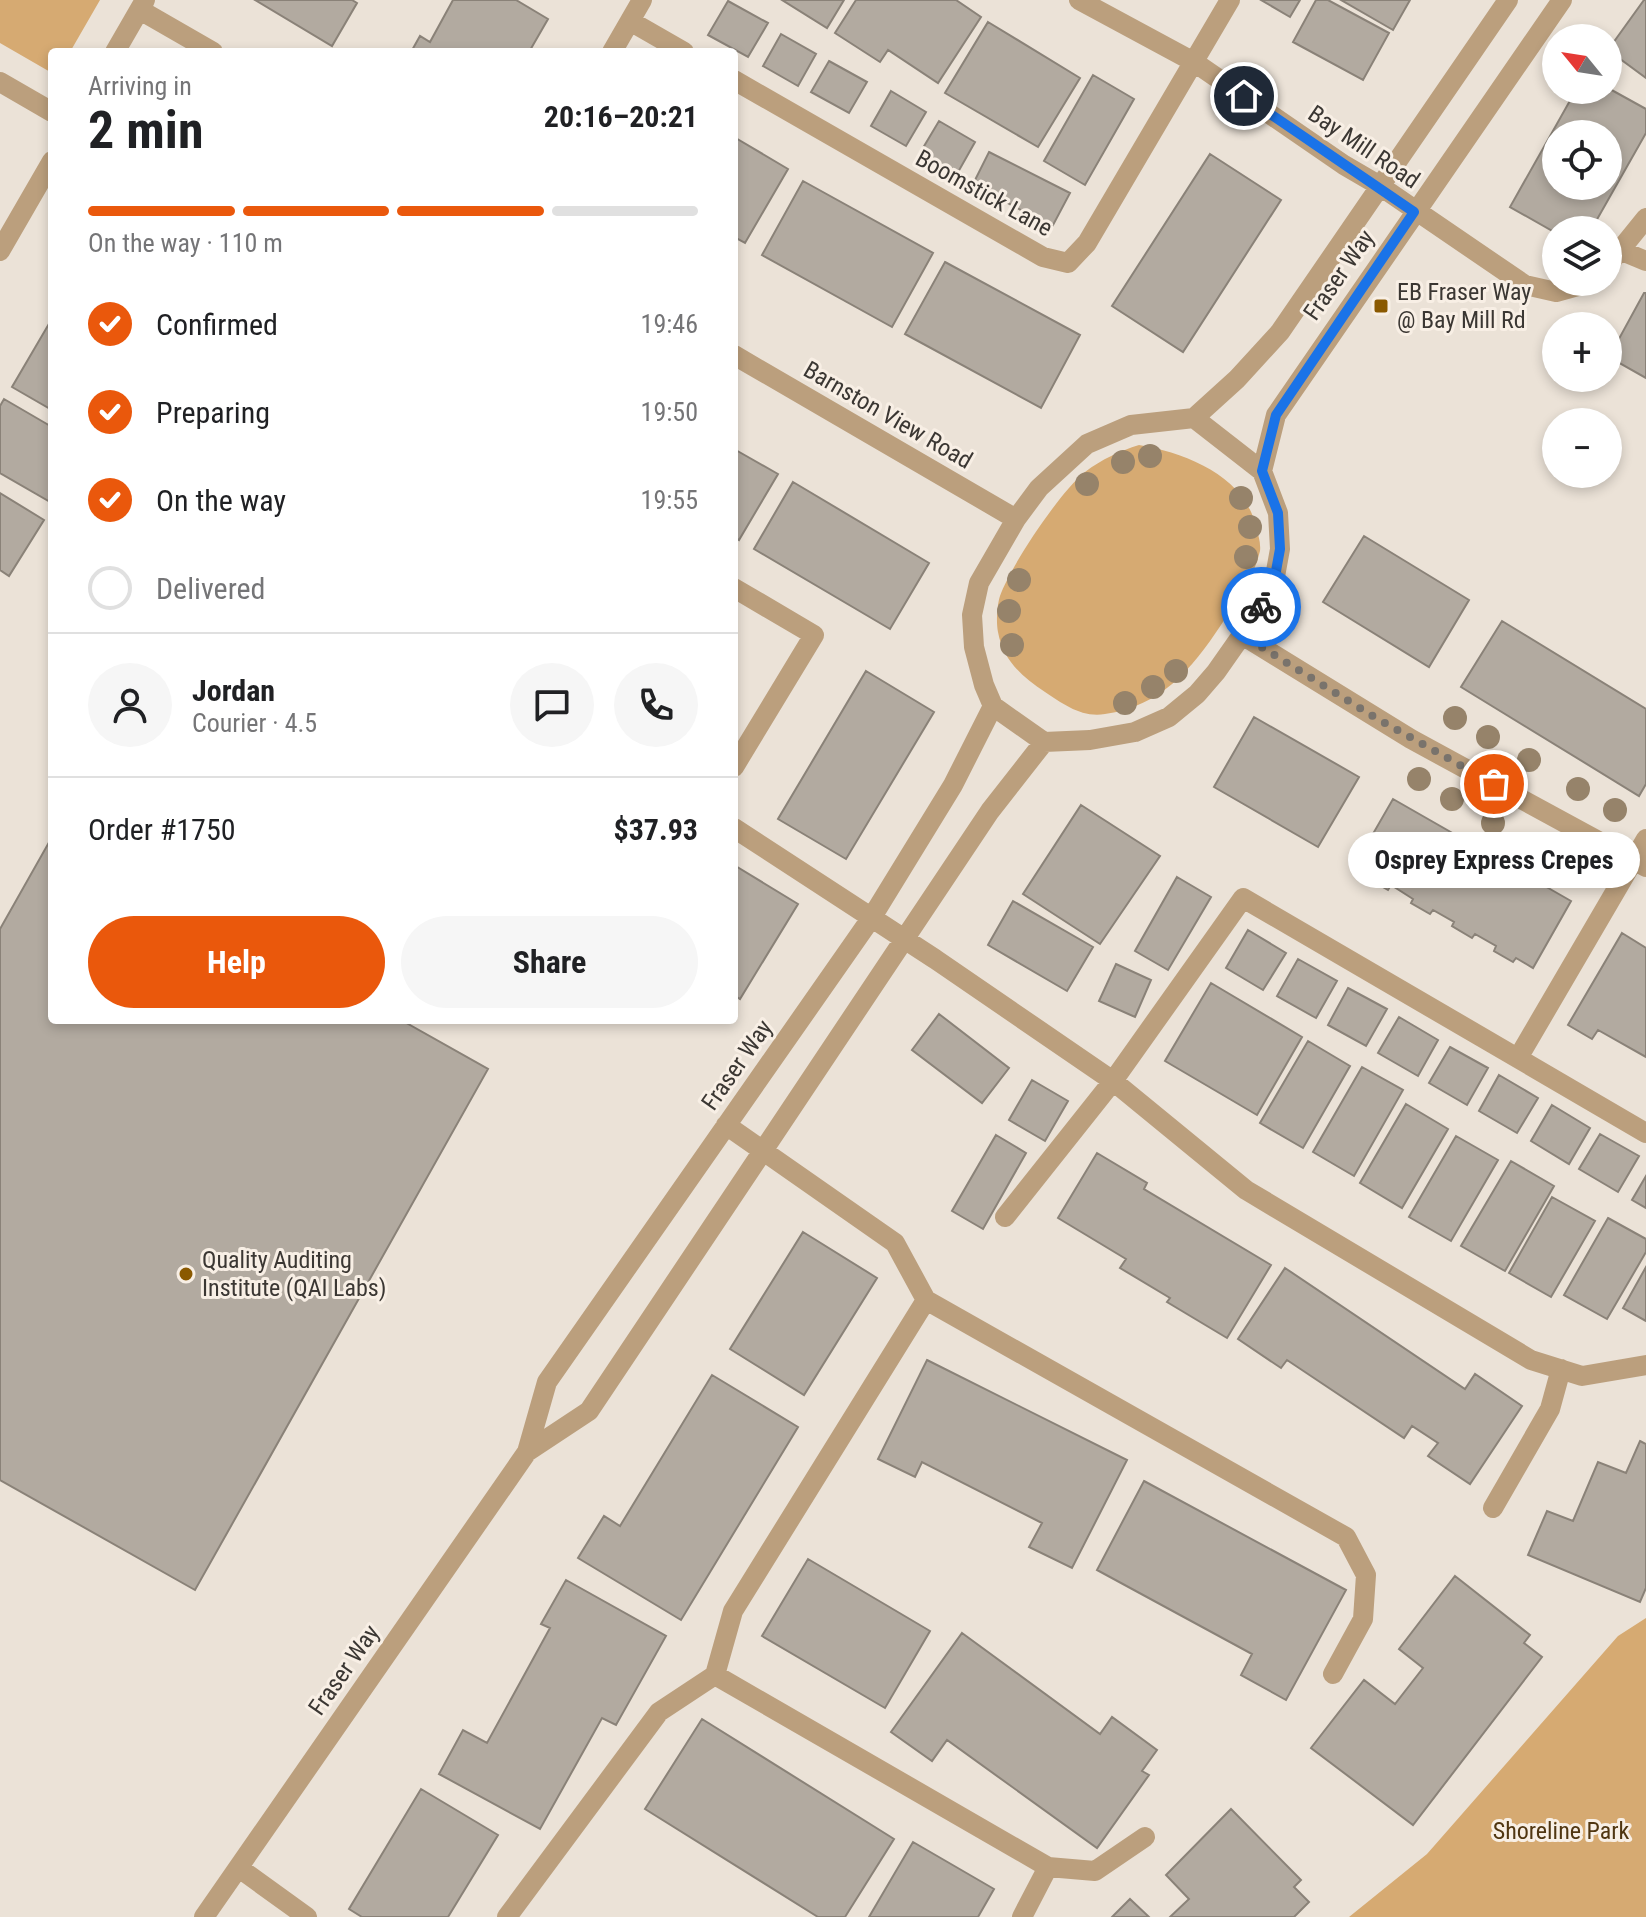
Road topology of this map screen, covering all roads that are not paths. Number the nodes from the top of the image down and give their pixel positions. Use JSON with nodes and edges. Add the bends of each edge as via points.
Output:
{"nodes":[{"id":1,"x":642,"y":0,"type":"edge"},
{"id":2,"x":1079,"y":0,"type":"edge"},
{"id":3,"x":1230,"y":0,"type":"edge"},
{"id":4,"x":1508,"y":0,"type":"edge"},
{"id":5,"x":1562,"y":0,"type":"edge"},
{"id":6,"x":142,"y":5,"type":"edge"},
{"id":7,"x":630,"y":21,"type":"junction"},
{"id":8,"x":117,"y":48,"type":"edge"},
{"id":9,"x":207,"y":48,"type":"edge"},
{"id":10,"x":614,"y":48,"type":"edge"},
{"id":11,"x":677,"y":48,"type":"edge"},
{"id":12,"x":1194,"y":62,"type":"junction"},
{"id":13,"x":0,"y":82,"type":"edge"},
{"id":14,"x":738,"y":82,"type":"edge"},
{"id":15,"x":48,"y":110,"type":"edge"},
{"id":16,"x":48,"y":168,"type":"edge"},
{"id":17,"x":1380,"y":186,"type":"junction"},
{"id":18,"x":1414,"y":212,"type":"junction"},
{"id":19,"x":1646,"y":218,"type":"edge"},
{"id":20,"x":1622,"y":249,"type":"edge"},
{"id":21,"x":0,"y":251,"type":"edge"},
{"id":22,"x":1622,"y":259,"type":"edge"},
{"id":23,"x":1646,"y":261,"type":"edge"},
{"id":24,"x":1542,"y":289,"type":"edge"},
{"id":25,"x":738,"y":357,"type":"edge"},
{"id":26,"x":1194,"y":418,"type":"junction"},
{"id":27,"x":1262,"y":471,"type":"junction"},
{"id":28,"x":1016,"y":519,"type":"junction"},
{"id":29,"x":738,"y":590,"type":"edge"},
{"id":30,"x":1242,"y":635,"type":"junction"},
{"id":31,"x":993,"y":706,"type":"junction"},
{"id":32,"x":1044,"y":742,"type":"junction"},
{"id":33,"x":738,"y":760,"type":"edge"},
{"id":34,"x":738,"y":831,"type":"edge"},
{"id":35,"x":1646,"y":839,"type":"edge"},
{"id":36,"x":1640,"y":864,"type":"edge"},
{"id":37,"x":872,"y":917,"type":"junction"},
{"id":38,"x":906,"y":939,"type":"junction"},
{"id":39,"x":1518,"y":1058,"type":"junction"},
{"id":40,"x":1113,"y":1081,"type":"junction"},
{"id":41,"x":726,"y":1125,"type":"junction"},
{"id":42,"x":1646,"y":1133,"type":"edge"},
{"id":43,"x":763,"y":1151,"type":"junction"},
{"id":44,"x":1005,"y":1217,"type":"dead end"},
{"id":45,"x":926,"y":1300,"type":"junction"},
{"id":46,"x":1646,"y":1365,"type":"edge"},
{"id":47,"x":1561,"y":1369,"type":"junction"},
{"id":48,"x":527,"y":1452,"type":"junction"},
{"id":49,"x":1493,"y":1508,"type":"dead end"},
{"id":50,"x":1333,"y":1674,"type":"dead end"},
{"id":51,"x":715,"y":1675,"type":"junction"},
{"id":52,"x":1145,"y":1837,"type":"dead end"},
{"id":53,"x":1048,"y":1867,"type":"junction"},
{"id":54,"x":239,"y":1868,"type":"junction"},
{"id":55,"x":204,"y":1917,"type":"edge"},
{"id":56,"x":307,"y":1917,"type":"edge"},
{"id":57,"x":507,"y":1917,"type":"edge"},
{"id":58,"x":1022,"y":1917,"type":"edge"}],
"edges":[{"from":1,"to":7,"type":"street"},
{"from":2,"to":12,"type":"street","name":"Bay Mill Road"},
{"from":3,"to":12,"type":"street","name":"Boomstick Lane"},
{"from":4,"to":17,"type":"street","name":"Fraser Way"},
{"from":5,"to":18,"type":"street","name":"Fraser Way"},
{"from":6,"to":8,"type":"street"},
{"from":6,"to":9,"type":"street"},
{"from":7,"to":10,"type":"street"},
{"from":7,"to":11,"type":"street"},
{"from":12,"to":14,"type":"street","name":"Boomstick Lane","via":[[1087,243],[1068,263],[1043,257]]},
{"from":12,"to":17,"type":"street","name":"Bay Mill Road"},
{"from":13,"to":15,"type":"street"},
{"from":16,"to":21,"type":"street"},
{"from":17,"to":18,"type":"street","name":"Bay Mill Road"},
{"from":17,"to":26,"type":"street","name":"Fraser Way","via":[[1280,332]]},
{"from":18,"to":24,"type":"street","name":"Bay Mill Road","via":[[1525,285]]},
{"from":18,"to":27,"type":"street","name":"Fraser Way","via":[[1276,415]]},
{"from":19,"to":20,"type":"street"},
{"from":22,"to":23,"type":"street"},
{"from":25,"to":28,"type":"street","name":"Barnston View Road"},
{"from":26,"to":27,"type":"street"},
{"from":26,"to":28,"type":"street","via":[[1131,425],[1087,444],[1039,488]]},
{"from":27,"to":30,"type":"street","via":[[1278,513],[1280,549],[1274,582]]},
{"from":28,"to":31,"type":"street","via":[[979,583],[972,615],[974,647]]},
{"from":29,"to":33,"type":"street","via":[[814,635]]},
{"from":30,"to":32,"type":"street","via":[[1197,694],[1169,717],[1135,732]]},
{"from":30,"to":36,"type":"street","via":[[1411,739]]},
{"from":31,"to":32,"type":"street"},
{"from":31,"to":37,"type":"street","name":"Fraser Way","via":[[953,785]]},
{"from":32,"to":38,"type":"street","name":"Fraser Way","via":[[990,811]]},
{"from":34,"to":37,"type":"street"},
{"from":35,"to":36,"type":"street"},
{"from":36,"to":39,"type":"street"},
{"from":37,"to":38,"type":"street"},
{"from":37,"to":41,"type":"street","name":"Fraser Way"},
{"from":38,"to":40,"type":"street"},
{"from":38,"to":43,"type":"street","name":"Fraser Way"},
{"from":39,"to":40,"type":"street","via":[[1243,898]]},
{"from":39,"to":42,"type":"street"},
{"from":40,"to":44,"type":"street"},
{"from":40,"to":47,"type":"street","via":[[1246,1190],[1531,1360]]},
{"from":41,"to":43,"type":"street"},
{"from":41,"to":48,"type":"street","name":"Fraser Way","via":[[547,1382]]},
{"from":43,"to":45,"type":"street","via":[[895,1243]]},
{"from":43,"to":48,"type":"street","name":"Fraser Way","via":[[589,1411]]},
{"from":45,"to":50,"type":"street","via":[[1346,1537],[1366,1575],[1363,1619]]},
{"from":45,"to":51,"type":"street","via":[[733,1611]]},
{"from":46,"to":47,"type":"street","via":[[1582,1376]]},
{"from":47,"to":49,"type":"street","via":[[1550,1409]]},
{"from":48,"to":54,"type":"street","name":"Fraser Way"},
{"from":51,"to":53,"type":"street"},
{"from":51,"to":57,"type":"street","via":[[659,1712]]},
{"from":52,"to":53,"type":"street","via":[[1095,1871]]},
{"from":53,"to":58,"type":"street"},
{"from":54,"to":55,"type":"street","name":"Fraser Way"},
{"from":54,"to":56,"type":"street"}]}
